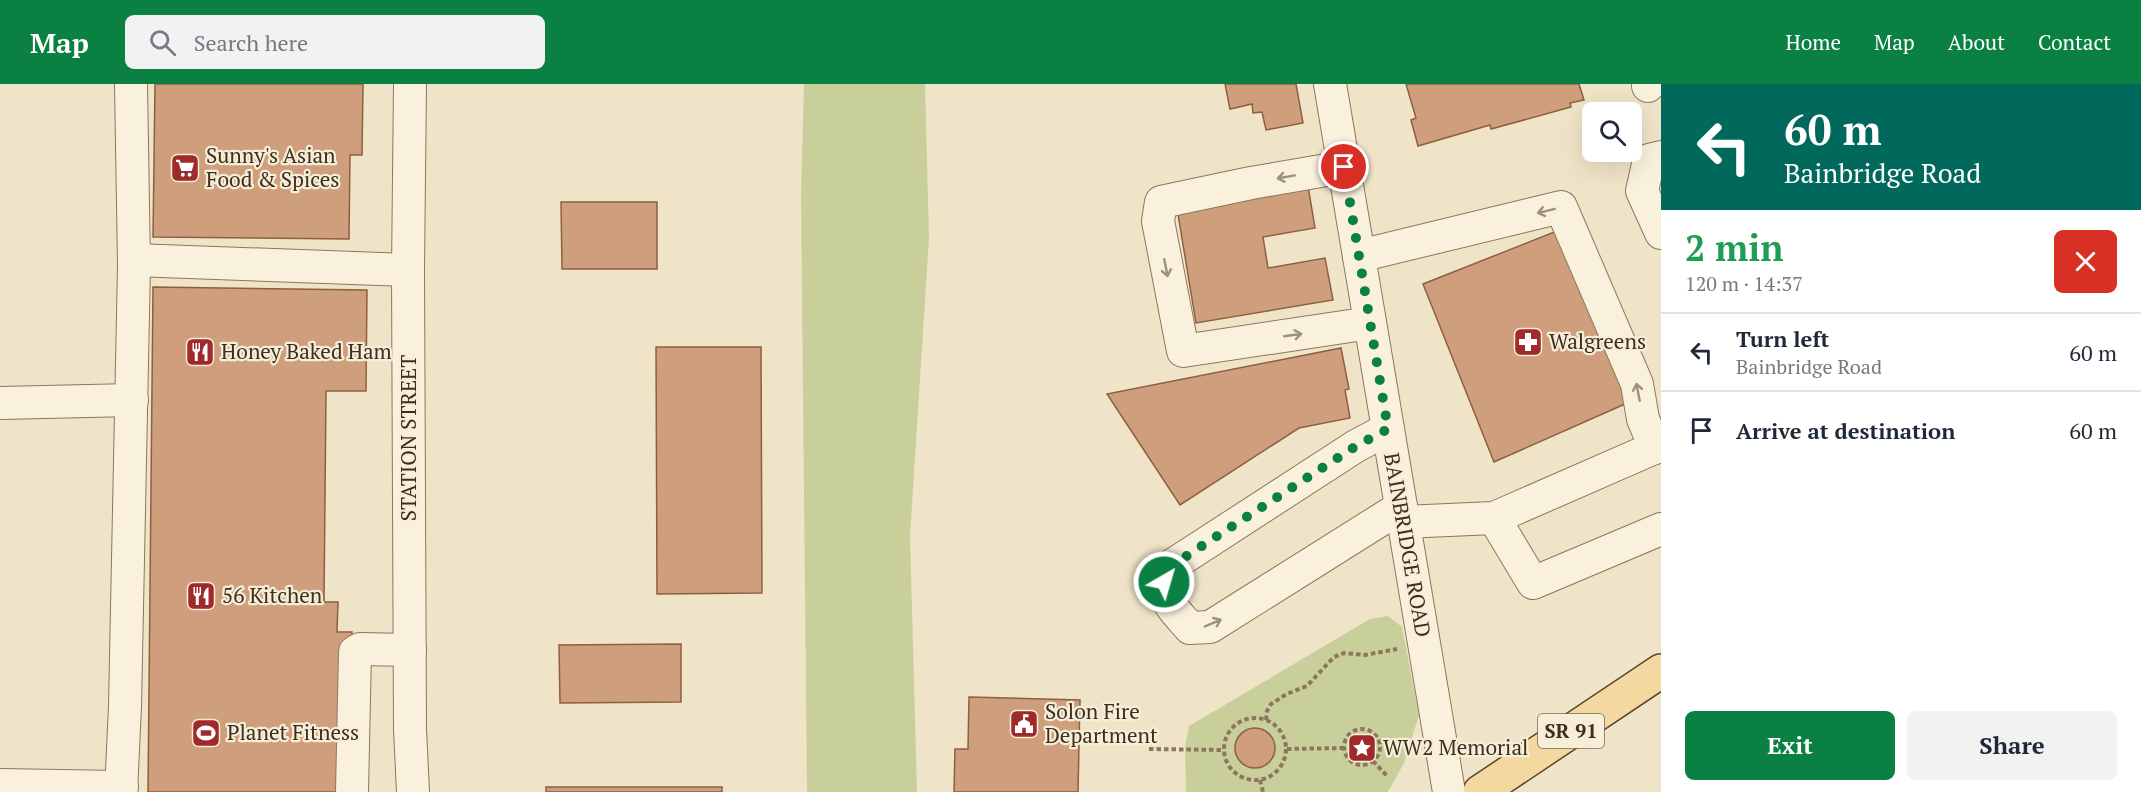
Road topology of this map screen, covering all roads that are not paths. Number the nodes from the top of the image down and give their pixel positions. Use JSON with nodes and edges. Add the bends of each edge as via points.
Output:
{"nodes":[{"id":1,"x":131,"y":84,"type":"edge"},
{"id":2,"x":410,"y":84,"type":"edge"},
{"id":3,"x":1330,"y":84,"type":"edge"},
{"id":4,"x":1661,"y":156,"type":"edge"},
{"id":5,"x":1344,"y":167,"type":"junction"},
{"id":6,"x":1661,"y":233,"type":"edge"},
{"id":7,"x":1359,"y":256,"type":"junction"},
{"id":8,"x":134,"y":260,"type":"junction"},
{"id":9,"x":408,"y":270,"type":"junction"},
{"id":10,"x":1370,"y":323,"type":"junction"},
{"id":11,"x":132,"y":400,"type":"junction"},
{"id":12,"x":0,"y":403,"type":"edge"},
{"id":13,"x":1388,"y":429,"type":"junction"},
{"id":14,"x":1658,"y":446,"type":"edge"},
{"id":15,"x":1402,"y":514,"type":"junction"},
{"id":16,"x":1494,"y":518,"type":"junction"},
{"id":17,"x":1661,"y":529,"type":"edge"},
{"id":18,"x":410,"y":650,"type":"junction"},
{"id":19,"x":1661,"y":670,"type":"edge"},
{"id":20,"x":0,"y":785,"type":"edge"},
{"id":21,"x":121,"y":790,"type":"edge"},
{"id":22,"x":352,"y":792,"type":"edge"},
{"id":23,"x":412,"y":792,"type":"edge"},
{"id":24,"x":1449,"y":792,"type":"edge"},
{"id":25,"x":1480,"y":792,"type":"edge"}],
"edges":[{"from":1,"to":8,"type":"street"},
{"from":2,"to":9,"type":"street","name":"STATION STREET"},
{"from":3,"to":5,"type":"street","name":"BAINBRIDGE ROAD"},
{"from":4,"to":6,"type":"street","via":[[1649,160],[1642,190]]},
{"from":5,"to":7,"type":"street","name":"BAINBRIDGE ROAD"},
{"from":5,"to":10,"type":"street","one_way":true,"via":[[1161,202],[1158,221],[1183,351]]},
{"from":7,"to":10,"type":"street","name":"BAINBRIDGE ROAD"},
{"from":14,"to":7,"type":"street","one_way":true,"via":[[1643,419],[1637,384],[1561,207]]},
{"from":8,"to":9,"type":"street"},
{"from":8,"to":11,"type":"street"},
{"from":9,"to":18,"type":"street","name":"STATION STREET"},
{"from":10,"to":13,"type":"street","name":"BAINBRIDGE ROAD"},
{"from":11,"to":12,"type":"street"},
{"from":11,"to":21,"type":"street"},
{"from":13,"to":15,"type":"street","name":"BAINBRIDGE ROAD"},
{"from":13,"to":15,"type":"street","one_way":true,"via":[[1171,566],[1164,582],[1169,604],[1190,628],[1210,627]]},
{"from":14,"to":16,"type":"street"},
{"from":15,"to":16,"type":"street"},
{"from":15,"to":24,"type":"street","name":"BAINBRIDGE ROAD"},
{"from":16,"to":17,"type":"street","via":[[1533,584]]},
{"from":18,"to":22,"type":"street","via":[[355,652]]},
{"from":18,"to":23,"type":"street","name":"STATION STREET"},
{"from":19,"to":25,"type":"main road","number":"SR 91"},
{"from":20,"to":21,"type":"street"}]}
